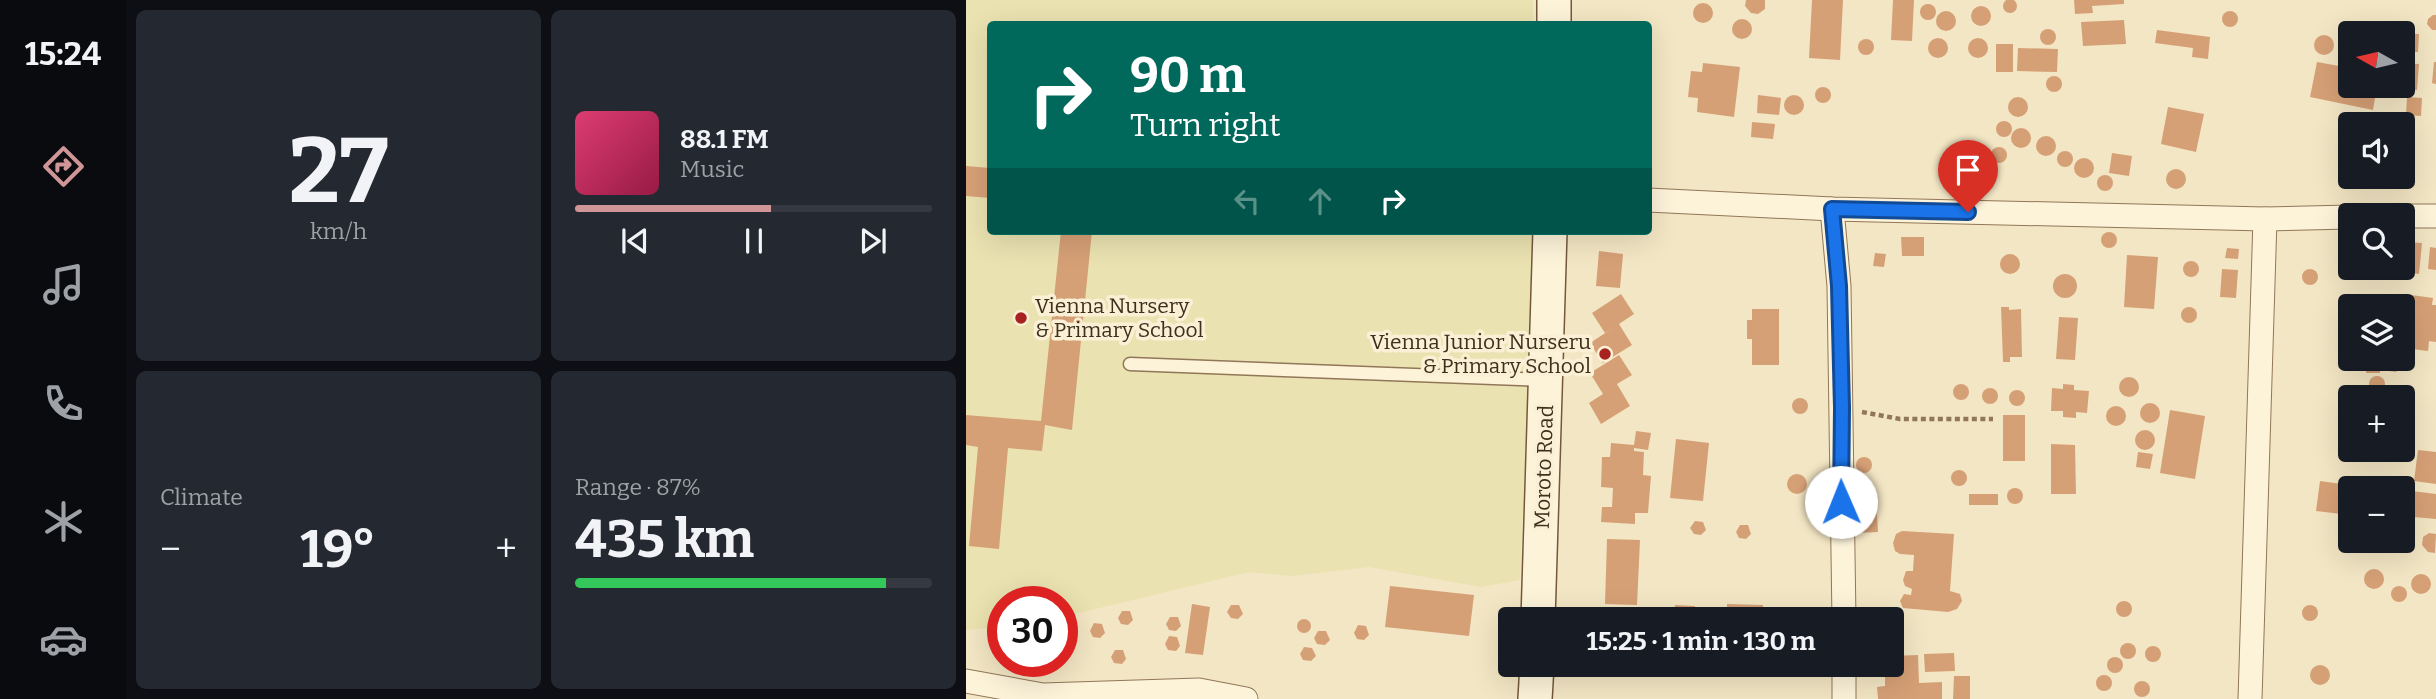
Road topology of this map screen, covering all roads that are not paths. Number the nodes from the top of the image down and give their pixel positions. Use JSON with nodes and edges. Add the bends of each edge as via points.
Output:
{"nodes":[{"id":1,"x":1555,"y":0,"type":"edge"},
{"id":2,"x":1554,"y":21,"type":"edge"},
{"id":3,"x":1652,"y":201,"type":"edge"},
{"id":4,"x":1832,"y":209,"type":"junction"},
{"id":5,"x":2415,"y":216,"type":"edge"},
{"id":6,"x":2436,"y":216,"type":"edge"},
{"id":7,"x":2338,"y":217,"type":"edge"},
{"id":8,"x":2265,"y":219,"type":"junction"},
{"id":9,"x":1550,"y":235,"type":"edge"},
{"id":10,"x":1130,"y":364,"type":"dead end"},
{"id":11,"x":1547,"y":380,"type":"junction"},
{"id":12,"x":1538,"y":607,"type":"edge"},
{"id":13,"x":1844,"y":607,"type":"edge"},
{"id":14,"x":1536,"y":677,"type":"edge"},
{"id":15,"x":1844,"y":677,"type":"edge"},
{"id":16,"x":966,"y":681,"type":"edge"},
{"id":17,"x":1246,"y":699,"type":"edge"},
{"id":18,"x":1535,"y":699,"type":"edge"},
{"id":19,"x":1844,"y":699,"type":"edge"},
{"id":20,"x":2250,"y":699,"type":"edge"}],
"edges":[{"from":1,"to":2,"type":"main road"},
{"from":3,"to":4,"type":"street"},
{"from":4,"to":8,"type":"street"},
{"from":4,"to":13,"type":"street","via":[[1839,286]]},
{"from":5,"to":6,"type":"street"},
{"from":7,"to":8,"type":"street"},
{"from":8,"to":20,"type":"street"},
{"from":9,"to":11,"type":"main road","name":"Moroto Road"},
{"from":10,"to":11,"type":"lane"},
{"from":11,"to":12,"type":"main road","name":"Moroto Road"},
{"from":14,"to":18,"type":"main road"},
{"from":15,"to":19,"type":"street"},
{"from":16,"to":17,"type":"street","via":[[1043,695],[1199,690]]}]}
